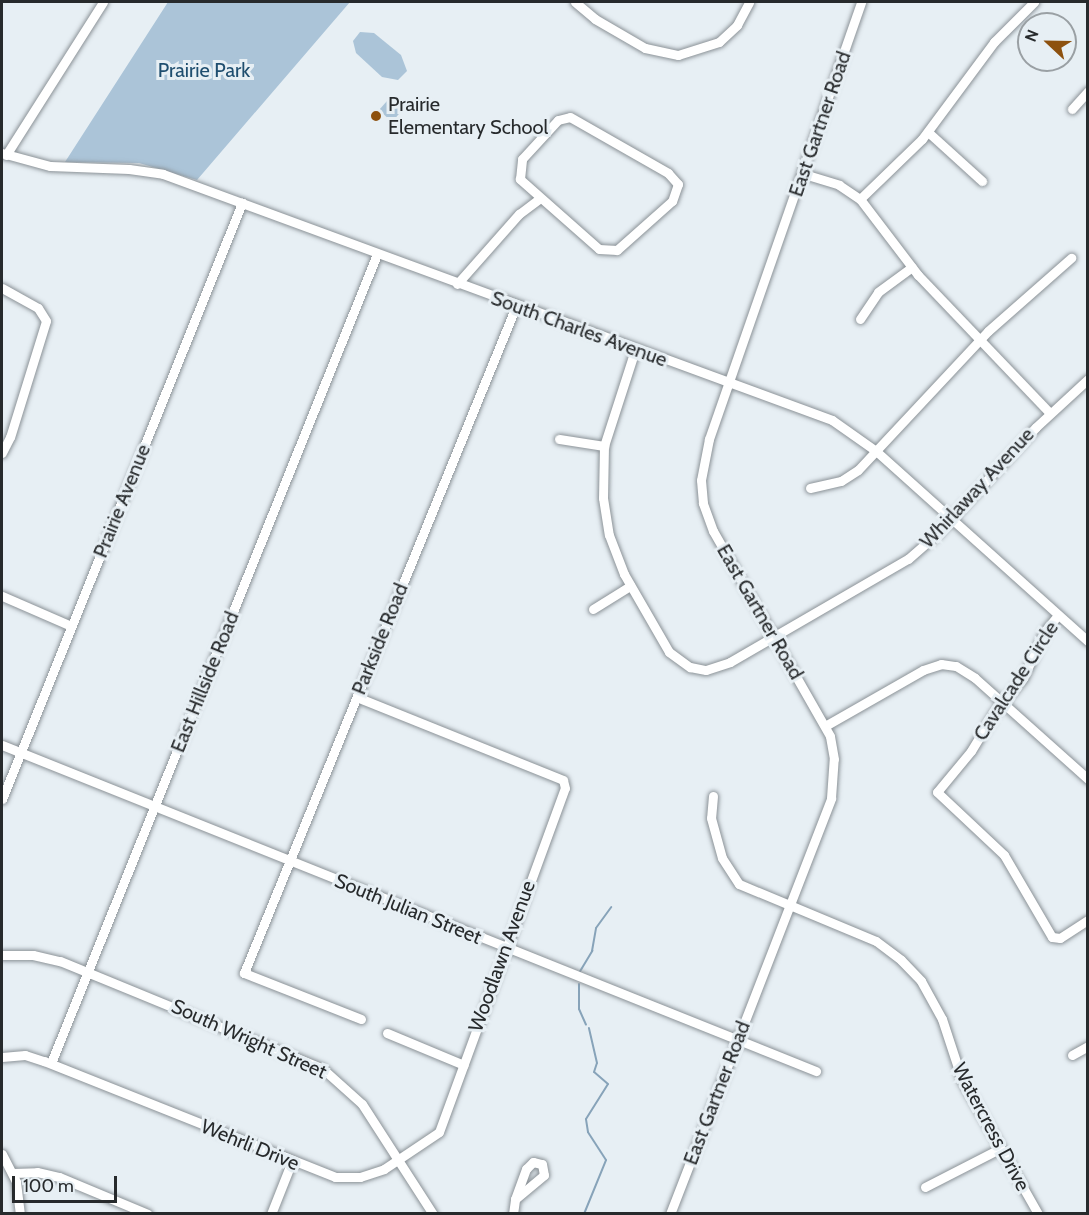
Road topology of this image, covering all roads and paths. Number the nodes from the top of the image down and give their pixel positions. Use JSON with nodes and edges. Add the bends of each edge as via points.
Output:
{"nodes":[{"id":1,"x":104,"y":2,"type":"edge"},
{"id":2,"x":575,"y":2,"type":"edge"},
{"id":3,"x":749,"y":2,"type":"edge"},
{"id":4,"x":861,"y":2,"type":"edge"},
{"id":5,"x":1034,"y":2,"type":"edge"},
{"id":6,"x":1088,"y":91,"type":"edge"},
{"id":7,"x":1072,"y":109,"type":"dead end"},
{"id":8,"x":928,"y":132,"type":"junction"},
{"id":9,"x":4,"y":154,"type":"edge"},
{"id":10,"x":804,"y":174,"type":"junction"},
{"id":11,"x":982,"y":181,"type":"dead end"},
{"id":12,"x":540,"y":198,"type":"junction"},
{"id":13,"x":860,"y":199,"type":"junction"},
{"id":14,"x":242,"y":203,"type":"junction"},
{"id":15,"x":377,"y":254,"type":"junction"},
{"id":16,"x":1071,"y":258,"type":"dead end"},
{"id":17,"x":912,"y":267,"type":"junction"},
{"id":18,"x":457,"y":284,"type":"junction"},
{"id":19,"x":2,"y":288,"type":"edge"},
{"id":20,"x":516,"y":306,"type":"junction"},
{"id":21,"x":860,"y":319,"type":"dead end"},
{"id":22,"x":979,"y":340,"type":"junction"},
{"id":23,"x":636,"y":350,"type":"junction"},
{"id":24,"x":1088,"y":379,"type":"edge"},
{"id":25,"x":729,"y":383,"type":"junction"},
{"id":26,"x":1050,"y":412,"type":"junction"},
{"id":27,"x":559,"y":439,"type":"dead end"},
{"id":28,"x":604,"y":446,"type":"junction"},
{"id":29,"x":876,"y":451,"type":"junction"},
{"id":30,"x":2,"y":453,"type":"edge"},
{"id":31,"x":810,"y":488,"type":"dead end"},
{"id":32,"x":950,"y":519,"type":"junction"},
{"id":33,"x":630,"y":586,"type":"junction"},
{"id":34,"x":2,"y":597,"type":"edge"},
{"id":35,"x":593,"y":609,"type":"dead end"},
{"id":36,"x":1058,"y":615,"type":"junction"},
{"id":37,"x":71,"y":626,"type":"junction"},
{"id":38,"x":774,"y":637,"type":"junction"},
{"id":39,"x":1088,"y":641,"type":"edge"},
{"id":40,"x":357,"y":697,"type":"junction"},
{"id":41,"x":1003,"y":703,"type":"junction"},
{"id":42,"x":825,"y":726,"type":"junction"},
{"id":43,"x":2,"y":745,"type":"edge"},
{"id":44,"x":20,"y":753,"type":"junction"},
{"id":45,"x":1088,"y":779,"type":"edge"},
{"id":46,"x":713,"y":796,"type":"dead end"},
{"id":47,"x":2,"y":799,"type":"edge"},
{"id":48,"x":154,"y":807,"type":"junction"},
{"id":49,"x":290,"y":861,"type":"junction"},
{"id":50,"x":791,"y":907,"type":"junction"},
{"id":51,"x":1088,"y":920,"type":"edge"},
{"id":52,"x":505,"y":948,"type":"junction"},
{"id":53,"x":2,"y":955,"type":"edge"},
{"id":54,"x":89,"y":971,"type":"junction"},
{"id":55,"x":361,"y":1019,"type":"dead end"},
{"id":56,"x":387,"y":1033,"type":"dead end"},
{"id":57,"x":738,"y":1040,"type":"junction"},
{"id":58,"x":1088,"y":1046,"type":"edge"},
{"id":59,"x":1072,"y":1055,"type":"dead end"},
{"id":60,"x":2,"y":1057,"type":"edge"},
{"id":61,"x":51,"y":1063,"type":"junction"},
{"id":62,"x":464,"y":1065,"type":"junction"},
{"id":63,"x":816,"y":1071,"type":"dead end"},
{"id":64,"x":443,"y":1126,"type":"joint"},
{"id":65,"x":1001,"y":1148,"type":"junction"},
{"id":66,"x":2,"y":1154,"type":"edge"},
{"id":67,"x":398,"y":1160,"type":"junction"},
{"id":68,"x":292,"y":1161,"type":"junction"},
{"id":69,"x":13,"y":1173,"type":"junction"},
{"id":70,"x":925,"y":1187,"type":"dead end"},
{"id":71,"x":515,"y":1199,"type":"dead end"},
{"id":72,"x":20,"y":1214,"type":"edge"},
{"id":73,"x":148,"y":1214,"type":"edge"},
{"id":74,"x":271,"y":1214,"type":"edge"},
{"id":75,"x":433,"y":1214,"type":"edge"},
{"id":76,"x":513,"y":1214,"type":"edge"},
{"id":77,"x":670,"y":1214,"type":"edge"},
{"id":78,"x":1038,"y":1214,"type":"edge"}],
"edges":[{"from":1,"to":9,"type":"street"},
{"from":2,"to":3,"type":"street","via":[[645,48],[678,55],[719,42],[737,25]]},
{"from":4,"to":10,"type":"street","name":"East Gartner Road"},
{"from":5,"to":8,"type":"street","via":[[994,42]]},
{"from":6,"to":7,"type":"street"},
{"from":8,"to":11,"type":"street"},
{"from":8,"to":13,"type":"street"},
{"from":9,"to":14,"type":"street","name":"South Charles Avenue","via":[[59,167],[148,171]]},
{"from":10,"to":13,"type":"street","via":[[839,185]]},
{"from":10,"to":25,"type":"street","name":"East Gartner Road"},
{"from":12,"to":12,"type":"street","via":[[520,179],[520,164],[555,123],[570,117],[668,172],[678,188],[672,201],[613,252],[599,249]]},
{"from":12,"to":18,"type":"street","via":[[519,214]]},
{"from":13,"to":17,"type":"street"},
{"from":14,"to":15,"type":"street","name":"South Charles Avenue"},
{"from":14,"to":37,"type":"street","name":"Prairie Avenue"},
{"from":15,"to":18,"type":"street","name":"South Charles Avenue"},
{"from":15,"to":48,"type":"street","name":"East Hillside Road"},
{"from":16,"to":22,"type":"street","via":[[1031,289]]},
{"from":17,"to":21,"type":"street","via":[[878,292]]},
{"from":17,"to":22,"type":"street"},
{"from":18,"to":20,"type":"street","name":"South Charles Avenue"},
{"from":19,"to":30,"type":"street","via":[[38,308],[46,325]]},
{"from":20,"to":23,"type":"street","name":"South Charles Avenue"},
{"from":20,"to":40,"type":"street","name":"Parkside Road"},
{"from":22,"to":26,"type":"street"},
{"from":22,"to":29,"type":"street"},
{"from":23,"to":25,"type":"street","name":"South Charles Avenue"},
{"from":23,"to":28,"type":"street","name":"Whirlaway Avenue"},
{"from":24,"to":26,"type":"street","name":"Whirlaway Avenue"},
{"from":25,"to":29,"type":"street","name":"South Charles Avenue","via":[[832,420]]},
{"from":25,"to":38,"type":"street","name":"East Gartner Road","via":[[704,458],[703,503],[713,531]]},
{"from":26,"to":32,"type":"street","name":"Whirlaway Avenue"},
{"from":27,"to":28,"type":"street"},
{"from":28,"to":33,"type":"street","name":"Whirlaway Avenue","via":[[605,515],[615,553]]},
{"from":29,"to":31,"type":"street","via":[[847,478]]},
{"from":29,"to":32,"type":"street","name":"South Charles Avenue"},
{"from":32,"to":36,"type":"street","name":"South Charles Avenue"},
{"from":32,"to":38,"type":"street","name":"Whirlaway Avenue","via":[[908,559]]},
{"from":33,"to":35,"type":"street"},
{"from":33,"to":38,"type":"street","name":"Whirlaway Avenue","via":[[669,652],[695,669],[720,666]]},
{"from":34,"to":37,"type":"street"},
{"from":36,"to":39,"type":"street","name":"South Charles Avenue"},
{"from":36,"to":41,"type":"street","name":"Cavalcade Circle","via":[[1045,631],[1023,678]]},
{"from":37,"to":44,"type":"street","name":"Prairie Avenue"},
{"from":38,"to":42,"type":"street","name":"East Gartner Road"},
{"from":40,"to":49,"type":"street","name":"Parkside Road"},
{"from":40,"to":52,"type":"street","name":"Woodlawn Avenue","via":[[559,776],[565,788]]},
{"from":41,"to":42,"type":"street","via":[[966,670],[937,665]]},
{"from":41,"to":45,"type":"street"},
{"from":41,"to":51,"type":"street","name":"Cavalcade Circle","via":[[937,792],[1004,855],[1052,937],[1060,938]]},
{"from":42,"to":50,"type":"street","name":"East Gartner Road","via":[[834,759],[831,798]]},
{"from":43,"to":44,"type":"street","name":"South Julian Street"},
{"from":44,"to":47,"type":"street","name":"Prairie Avenue"},
{"from":44,"to":48,"type":"street","name":"South Julian Street"},
{"from":46,"to":50,"type":"street","name":"Watercress Drive","via":[[713,828],[733,877],[751,892]]},
{"from":48,"to":49,"type":"street","name":"South Julian Street"},
{"from":48,"to":54,"type":"street","name":"East Hillside Road"},
{"from":49,"to":52,"type":"street","name":"South Julian Street"},
{"from":49,"to":55,"type":"street","name":"Parkside Road","via":[[244,973]]},
{"from":50,"to":57,"type":"street","name":"East Gartner Road"},
{"from":50,"to":65,"type":"street","name":"Watercress Drive","via":[[864,935],[911,969],[936,1006],[962,1080]]},
{"from":52,"to":57,"type":"street","name":"South Julian Street"},
{"from":52,"to":62,"type":"street","name":"Woodlawn Avenue"},
{"from":53,"to":54,"type":"street","name":"South Wright Street","via":[[44,956]]},
{"from":54,"to":61,"type":"street","name":"East Hillside Road"},
{"from":54,"to":67,"type":"street","name":"South Wright Street","via":[[323,1069],[352,1092]]},
{"from":56,"to":62,"type":"street"},
{"from":57,"to":63,"type":"street","name":"South Julian Street"},
{"from":57,"to":77,"type":"street","name":"East Gartner Road"},
{"from":58,"to":59,"type":"street"},
{"from":60,"to":61,"type":"street","via":[[25,1055]]},
{"from":61,"to":68,"type":"street","name":"Wehrli Drive"},
{"from":62,"to":64,"type":"street","name":"Woodlawn Avenue"},
{"from":64,"to":67,"type":"street","name":"Wehrli Drive"},
{"from":65,"to":70,"type":"street"},
{"from":65,"to":78,"type":"street","name":"Watercress Drive"},
{"from":66,"to":69,"type":"street"},
{"from":67,"to":68,"type":"street","name":"Wehrli Drive","via":[[370,1174],[350,1178],[325,1174]]},
{"from":67,"to":75,"type":"street","name":"South Wright Street"},
{"from":68,"to":74,"type":"street"},
{"from":69,"to":72,"type":"street"},
{"from":69,"to":73,"type":"street","via":[[48,1174]]},
{"from":71,"to":76,"type":"street"}]}
